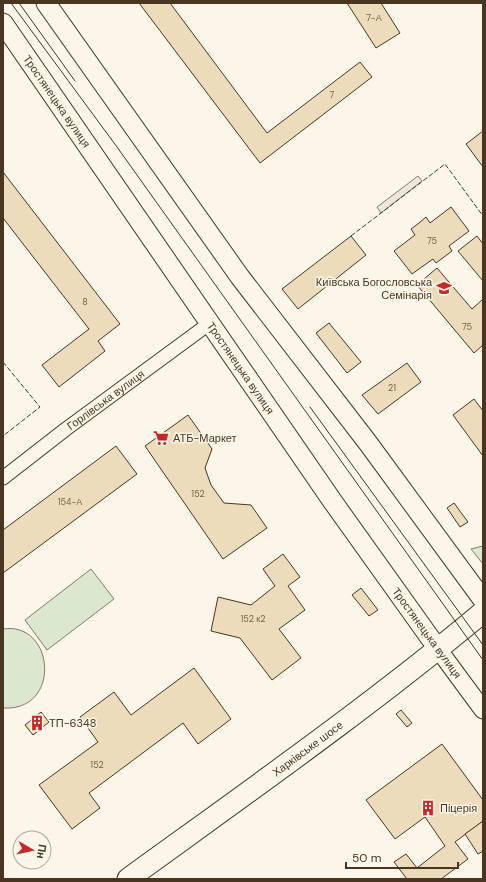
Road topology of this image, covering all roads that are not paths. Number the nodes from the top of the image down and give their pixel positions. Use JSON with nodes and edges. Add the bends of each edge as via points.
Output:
{"nodes":[{"id":1,"x":46,"y":3,"type":"edge"},
{"id":2,"x":3,"y":23,"type":"edge"},
{"id":3,"x":210,"y":323,"type":"junction"},
{"id":4,"x":3,"y":478,"type":"edge"},
{"id":5,"x":483,"y":600,"type":"edge"},
{"id":6,"x":483,"y":612,"type":"edge"},
{"id":7,"x":438,"y":649,"type":"junction"},
{"id":8,"x":483,"y":710,"type":"edge"},
{"id":9,"x":128,"y":879,"type":"edge"}],
"edges":[{"from":1,"to":5,"type":"main road","via":[[236,271],[368,443]]},
{"from":2,"to":3,"type":"main road","name":"Тростянецька вулиця"},
{"from":3,"to":4,"type":"street","name":"Горлівська вулиця"},
{"from":3,"to":7,"type":"main road","name":"Тростянецька вулиця"},
{"from":6,"to":7,"type":"main road","name":"Харківське шосе"},
{"from":7,"to":8,"type":"street","name":"Тростянецька вулиця"},
{"from":7,"to":9,"type":"main road","name":"Харківське шосе","via":[[341,724]]}]}
